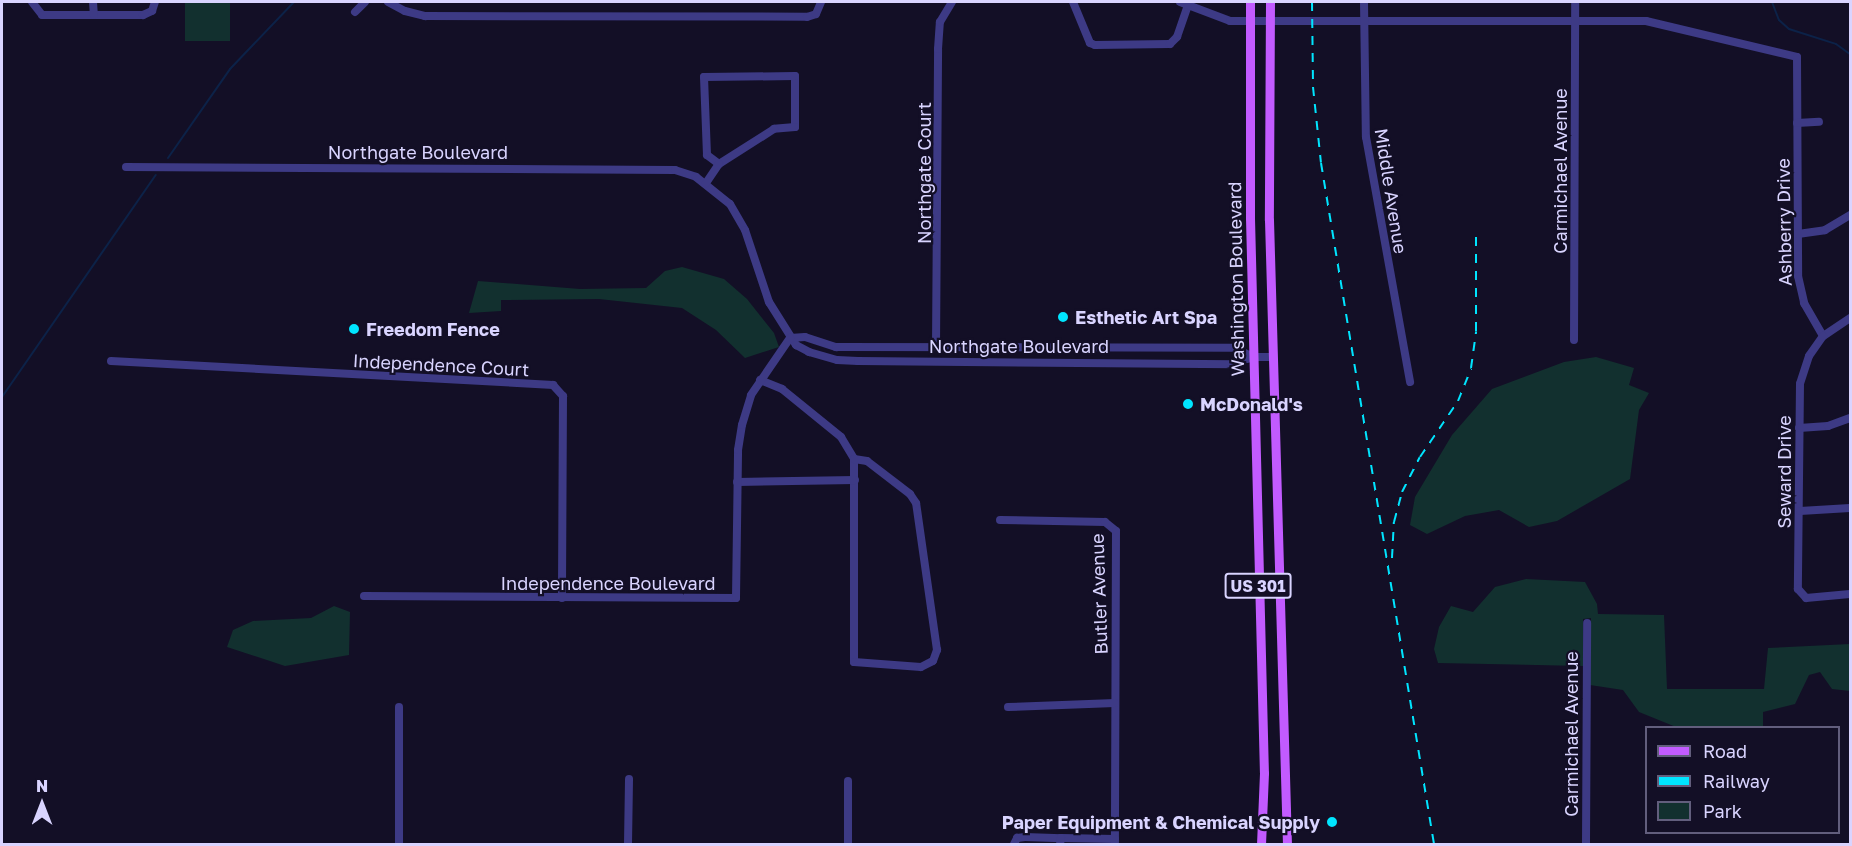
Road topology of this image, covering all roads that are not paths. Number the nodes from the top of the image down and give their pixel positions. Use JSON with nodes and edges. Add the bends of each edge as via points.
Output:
{"nodes":[{"id":1,"x":32,"y":2,"type":"edge"},
{"id":2,"x":93,"y":2,"type":"edge"},
{"id":3,"x":155,"y":2,"type":"edge"},
{"id":4,"x":365,"y":2,"type":"edge"},
{"id":5,"x":388,"y":2,"type":"edge"},
{"id":6,"x":821,"y":2,"type":"edge"},
{"id":7,"x":952,"y":2,"type":"edge"},
{"id":8,"x":1073,"y":2,"type":"edge"},
{"id":9,"x":1250,"y":2,"type":"edge"},
{"id":10,"x":1270,"y":2,"type":"edge"},
{"id":11,"x":1364,"y":2,"type":"edge"},
{"id":12,"x":1575,"y":2,"type":"edge"},
{"id":13,"x":1184,"y":3,"type":"edge"},
{"id":14,"x":354,"y":12,"type":"dead end"},
{"id":15,"x":94,"y":15,"type":"junction"},
{"id":16,"x":1575,"y":19,"type":"junction"},
{"id":17,"x":1270,"y":20,"type":"junction"},
{"id":18,"x":1364,"y":20,"type":"junction"},
{"id":19,"x":1250,"y":21,"type":"junction"},
{"id":20,"x":1819,"y":122,"type":"dead end"},
{"id":21,"x":1797,"y":123,"type":"junction"},
{"id":22,"x":718,"y":164,"type":"junction"},
{"id":23,"x":126,"y":166,"type":"dead end"},
{"id":24,"x":706,"y":183,"type":"junction"},
{"id":25,"x":1851,"y":215,"type":"edge"},
{"id":26,"x":1798,"y":234,"type":"junction"},
{"id":27,"x":1851,"y":318,"type":"edge"},
{"id":28,"x":1822,"y":336,"type":"junction"},
{"id":29,"x":790,"y":338,"type":"junction"},
{"id":30,"x":1574,"y":340,"type":"dead end"},
{"id":31,"x":936,"y":347,"type":"junction"},
{"id":32,"x":1252,"y":357,"type":"junction"},
{"id":33,"x":1273,"y":357,"type":"junction"},
{"id":34,"x":111,"y":361,"type":"dead end"},
{"id":35,"x":760,"y":380,"type":"junction"},
{"id":36,"x":1410,"y":382,"type":"dead end"},
{"id":37,"x":1851,"y":418,"type":"edge"},
{"id":38,"x":1799,"y":428,"type":"junction"},
{"id":39,"x":854,"y":459,"type":"junction"},
{"id":40,"x":855,"y":480,"type":"junction"},
{"id":41,"x":737,"y":482,"type":"junction"},
{"id":42,"x":1851,"y":508,"type":"edge"},
{"id":43,"x":1800,"y":511,"type":"junction"},
{"id":44,"x":1000,"y":520,"type":"dead end"},
{"id":45,"x":1851,"y":594,"type":"edge"},
{"id":46,"x":364,"y":596,"type":"dead end"},
{"id":47,"x":562,"y":598,"type":"junction"},
{"id":48,"x":1587,"y":623,"type":"dead end"},
{"id":49,"x":1115,"y":703,"type":"junction"},
{"id":50,"x":1008,"y":706,"type":"dead end"},
{"id":51,"x":399,"y":707,"type":"dead end"},
{"id":52,"x":629,"y":779,"type":"dead end"},
{"id":53,"x":848,"y":781,"type":"dead end"},
{"id":54,"x":1061,"y":841,"type":"edge"},
{"id":55,"x":1115,"y":842,"type":"edge"},
{"id":56,"x":399,"y":844,"type":"edge"},
{"id":57,"x":628,"y":844,"type":"edge"},
{"id":58,"x":848,"y":844,"type":"edge"},
{"id":59,"x":1014,"y":844,"type":"edge"},
{"id":60,"x":1261,"y":844,"type":"edge"},
{"id":61,"x":1287,"y":844,"type":"edge"},
{"id":62,"x":1586,"y":844,"type":"edge"}],
"edges":[{"from":1,"to":15,"type":"street","via":[[35,11],[42,15]]},
{"from":2,"to":15,"type":"street"},
{"from":3,"to":15,"type":"street","via":[[149,13]]},
{"from":4,"to":14,"type":"street"},
{"from":5,"to":6,"type":"street","via":[[425,16],[807,17],[816,14]]},
{"from":7,"to":31,"type":"street","name":"Northgate Court","via":[[940,22],[938,50]]},
{"from":8,"to":13,"type":"street","via":[[1090,43],[1095,45],[1170,44],[1177,37]]},
{"from":9,"to":19,"type":"main road","name":"Washington Boulevard","number":"US 301"},
{"from":10,"to":17,"type":"main road","name":"Washington Boulevard","number":"US 301"},
{"from":11,"to":18,"type":"street","name":"Middle Avenue"},
{"from":12,"to":16,"type":"street","name":"Carmichael Avenue"},
{"from":13,"to":19,"type":"street","via":[[1230,21]]},
{"from":16,"to":18,"type":"street"},
{"from":16,"to":21,"type":"street","name":"Ashberry Drive","via":[[1662,23],[1797,57]]},
{"from":16,"to":30,"type":"street","name":"Carmichael Avenue"},
{"from":17,"to":18,"type":"street"},
{"from":17,"to":19,"type":"street"},
{"from":17,"to":33,"type":"main road","name":"Washington Boulevard","number":"US 301"},
{"from":18,"to":36,"type":"street","name":"Middle Avenue","via":[[1366,136]]},
{"from":19,"to":32,"type":"main road","name":"Washington Boulevard","number":"US 301"},
{"from":20,"to":21,"type":"street"},
{"from":21,"to":26,"type":"street","name":"Ashberry Drive"},
{"from":22,"to":22,"type":"street","via":[[705,150],[704,77],[795,76],[795,127],[774,129]]},
{"from":22,"to":24,"type":"street"},
{"from":23,"to":24,"type":"street","name":"Northgate Boulevard","via":[[662,168],[687,173]]},
{"from":24,"to":29,"type":"street","name":"Northgate Boulevard","via":[[737,214],[769,302]]},
{"from":25,"to":26,"type":"street","via":[[1825,230]]},
{"from":26,"to":28,"type":"street","name":"Ashberry Drive","via":[[1801,293]]},
{"from":27,"to":28,"type":"street"},
{"from":28,"to":38,"type":"street","name":"Seward Drive","via":[[1801,376]]},
{"from":29,"to":31,"type":"street","name":"Northgate Boulevard","via":[[805,337],[836,347]]},
{"from":29,"to":32,"type":"street","name":"Northgate Boulevard","via":[[809,352],[837,360],[1234,364]]},
{"from":29,"to":35,"type":"street","name":"Independence Boulevard"},
{"from":31,"to":32,"type":"street","name":"Northgate Boulevard","via":[[1236,348]]},
{"from":32,"to":33,"type":"street","name":"Northgate Boulevard"},
{"from":32,"to":60,"type":"main road","name":"Washington Boulevard","number":"US 301","via":[[1264,773]]},
{"from":33,"to":61,"type":"main road","name":"Washington Boulevard","number":"US 301"},
{"from":34,"to":47,"type":"street","name":"Independence Court","via":[[553,385],[563,396]]},
{"from":35,"to":39,"type":"street","via":[[782,388],[841,437]]},
{"from":35,"to":41,"type":"street","name":"Independence Boulevard","via":[[742,425]]},
{"from":37,"to":38,"type":"street","via":[[1828,426]]},
{"from":38,"to":43,"type":"street","name":"Seward Drive"},
{"from":39,"to":40,"type":"street"},
{"from":39,"to":40,"type":"street","via":[[867,461],[916,503],[937,650],[933,661],[921,668],[854,662]]},
{"from":40,"to":41,"type":"street"},
{"from":41,"to":47,"type":"street","name":"Independence Boulevard","via":[[736,598]]},
{"from":42,"to":43,"type":"street"},
{"from":43,"to":45,"type":"street","name":"Seward Drive","via":[[1799,592],[1806,598]]},
{"from":44,"to":49,"type":"street","name":"Butler Avenue","via":[[1105,522],[1114,527]]},
{"from":46,"to":47,"type":"street","name":"Independence Boulevard"},
{"from":48,"to":62,"type":"street","name":"Carmichael Avenue"},
{"from":49,"to":50,"type":"street"},
{"from":49,"to":55,"type":"street","name":"Butler Avenue"},
{"from":51,"to":56,"type":"street"},
{"from":52,"to":57,"type":"street"},
{"from":53,"to":58,"type":"street"},
{"from":54,"to":55,"type":"street"},
{"from":54,"to":59,"type":"street","via":[[1017,838]]}]}
